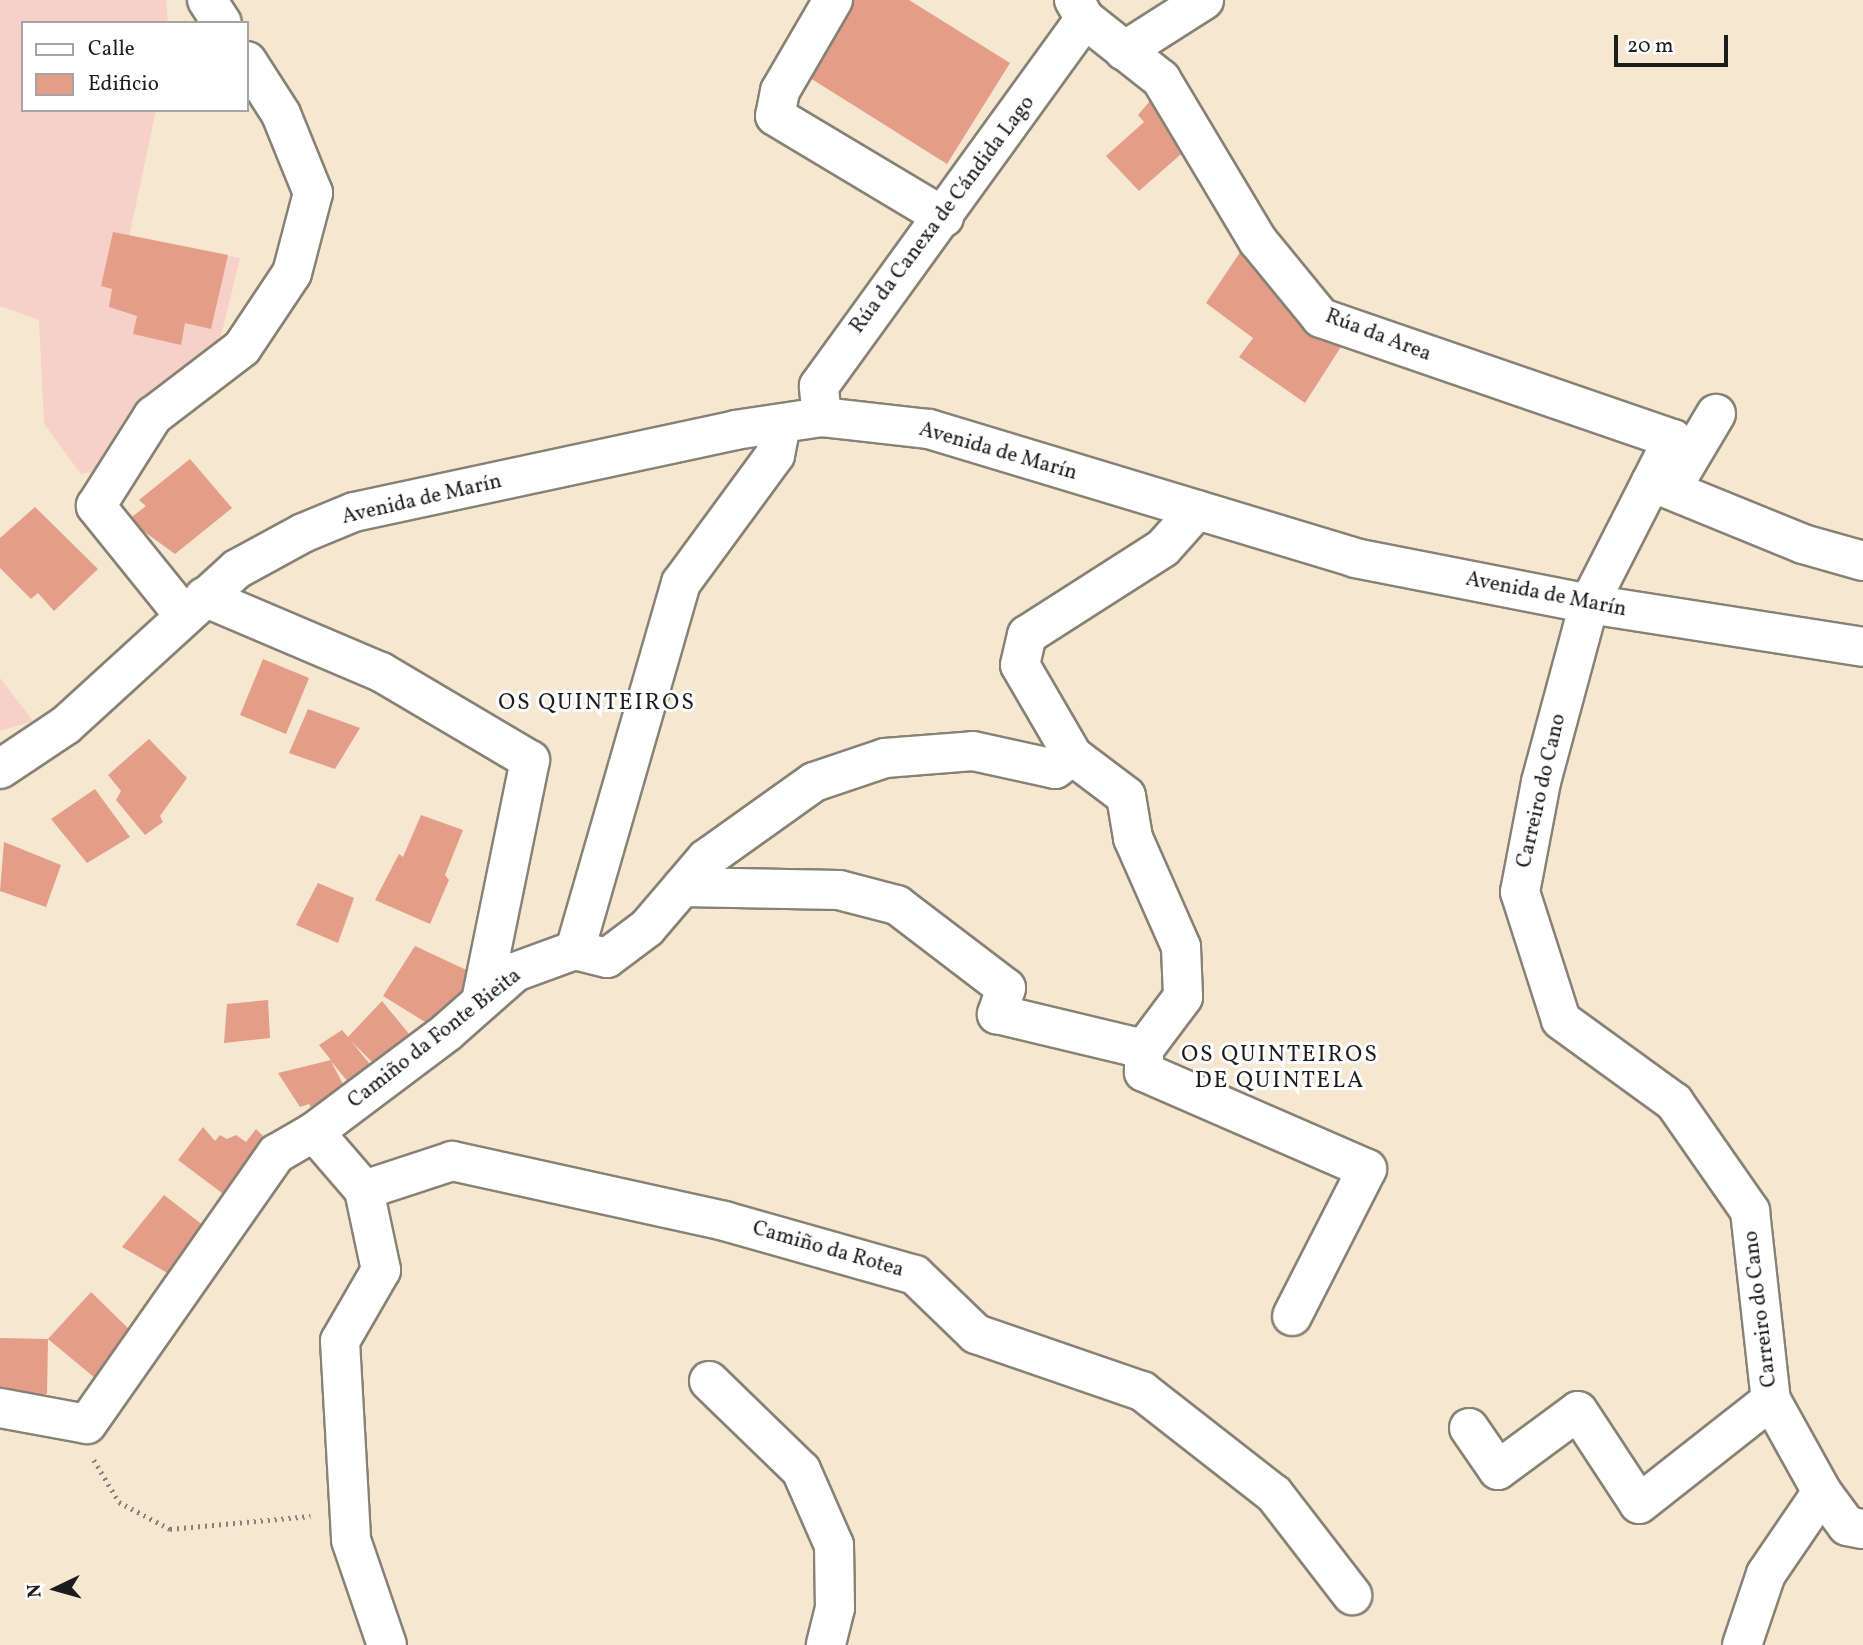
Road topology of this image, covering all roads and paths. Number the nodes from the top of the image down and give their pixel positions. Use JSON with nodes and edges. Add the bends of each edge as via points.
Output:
{"nodes":[{"id":1,"x":207,"y":0,"type":"edge"},
{"id":2,"x":834,"y":0,"type":"edge"},
{"id":3,"x":1204,"y":0,"type":"edge"},
{"id":4,"x":1079,"y":9,"type":"edge"},
{"id":5,"x":221,"y":21,"type":"edge"},
{"id":6,"x":1124,"y":51,"type":"junction"},
{"id":7,"x":248,"y":63,"type":"edge"},
{"id":8,"x":944,"y":217,"type":"junction"},
{"id":9,"x":1716,"y":414,"type":"dead end"},
{"id":10,"x":822,"y":417,"type":"junction"},
{"id":11,"x":781,"y":424,"type":"junction"},
{"id":12,"x":1661,"y":486,"type":"junction"},
{"id":13,"x":1197,"y":510,"type":"junction"},
{"id":14,"x":1863,"y":561,"type":"edge"},
{"id":15,"x":1589,"y":604,"type":"junction"},
{"id":16,"x":193,"y":605,"type":"junction"},
{"id":17,"x":1863,"y":648,"type":"edge"},
{"id":18,"x":1073,"y":756,"type":"junction"},
{"id":19,"x":0,"y":769,"type":"edge"},
{"id":20,"x":682,"y":887,"type":"junction"},
{"id":21,"x":575,"y":950,"type":"junction"},
{"id":22,"x":481,"y":1001,"type":"junction"},
{"id":23,"x":1144,"y":1049,"type":"junction"},
{"id":24,"x":314,"y":1132,"type":"junction"},
{"id":25,"x":364,"y":1190,"type":"junction"},
{"id":26,"x":1292,"y":1316,"type":"dead end"},
{"id":27,"x":709,"y":1381,"type":"dead end"},
{"id":28,"x":1772,"y":1399,"type":"junction"},
{"id":29,"x":0,"y":1408,"type":"edge"},
{"id":30,"x":71,"y":1421,"type":"junction"},
{"id":31,"x":1469,"y":1428,"type":"dead end"},
{"id":32,"x":1822,"y":1492,"type":"junction"},
{"id":33,"x":349,"y":1513,"type":"junction"},
{"id":34,"x":1863,"y":1529,"type":"edge"},
{"id":35,"x":1352,"y":1595,"type":"dead end"},
{"id":36,"x":387,"y":1645,"type":"edge"},
{"id":37,"x":826,"y":1645,"type":"edge"},
{"id":38,"x":1742,"y":1645,"type":"edge"}],
"edges":[{"from":1,"to":5,"type":"street"},
{"from":2,"to":8,"type":"street","via":[[780,91],[775,117]]},
{"from":3,"to":6,"type":"street"},
{"from":4,"to":6,"type":"street","name":"Rúa da Area"},
{"from":4,"to":8,"type":"street","name":"Rúa da Canexa de Cándida Lago"},
{"from":6,"to":12,"type":"street","name":"Rúa da Area","via":[[1161,79],[1258,241],[1321,318],[1673,439]]},
{"from":7,"to":16,"type":"street","via":[[281,114],[313,193],[292,273],[242,348],[153,416],[96,506]]},
{"from":8,"to":10,"type":"street","name":"Rúa da Canexa de Cándida Lago","via":[[819,386]]},
{"from":9,"to":12,"type":"street"},
{"from":10,"to":11,"type":"street","name":"Avenida de Marín"},
{"from":10,"to":13,"type":"street","name":"Avenida de Marín","via":[[929,429]]},
{"from":11,"to":16,"type":"street","name":"Avenida de Marín","via":[[354,512],[237,569]]},
{"from":11,"to":21,"type":"street","via":[[775,455],[681,583]]},
{"from":12,"to":14,"type":"street","via":[[1803,544]]},
{"from":12,"to":15,"type":"street","name":"Rúa da Area"},
{"from":13,"to":15,"type":"street","name":"Avenida de Marín","via":[[1355,558]]},
{"from":13,"to":18,"type":"street","via":[[1163,548],[1027,635],[1020,664]]},
{"from":15,"to":17,"type":"street","name":"Avenida de Marín"},
{"from":15,"to":28,"type":"street","name":"Carreiro do Cano","via":[[1541,782],[1520,892],[1562,1020],[1674,1102],[1750,1211]]},
{"from":16,"to":19,"type":"street","name":"Avenida de Marín","via":[[66,725]]},
{"from":16,"to":22,"type":"street","via":[[382,672],[530,760]]},
{"from":18,"to":20,"type":"street","via":[[1055,769],[973,751],[885,758],[814,782],[706,859]]},
{"from":18,"to":23,"type":"street","via":[[1126,796],[1133,838],[1181,947],[1183,997]]},
{"from":20,"to":21,"type":"street","via":[[647,928],[607,958]]},
{"from":20,"to":23,"type":"street","via":[[839,890],[897,905],[1006,988],[997,1014]]},
{"from":21,"to":22,"type":"street","name":"Camiño da Fonte Bieita","via":[[514,972]]},
{"from":22,"to":24,"type":"street","name":"Camiño da Fonte Bieita"},
{"from":23,"to":26,"type":"street","via":[[1144,1072],[1367,1169]]},
{"from":24,"to":25,"type":"street"},
{"from":24,"to":30,"type":"street","name":"Camiño da Fonte Bieita","via":[[276,1154],[87,1424]]},
{"from":25,"to":33,"type":"street","via":[[381,1270],[340,1341]]},
{"from":25,"to":35,"type":"street","name":"Camiño da Rotea","via":[[452,1161],[724,1221],[915,1275],[976,1334],[1143,1391],[1274,1494]]},
{"from":27,"to":37,"type":"street","via":[[801,1470],[829,1533],[834,1545],[835,1608]]},
{"from":28,"to":31,"type":"street","via":[[1639,1504],[1578,1411],[1498,1470]]},
{"from":28,"to":32,"type":"street","name":"Carreiro do Cano"},
{"from":29,"to":30,"type":"street"},
{"from":30,"to":33,"type":"path","via":[[119,1502],[170,1529]]},
{"from":32,"to":34,"type":"street","name":"Carreiro do Cano","via":[[1847,1526]]},
{"from":32,"to":38,"type":"street","via":[[1766,1574]]},
{"from":33,"to":36,"type":"street","via":[[351,1540]]}]}
